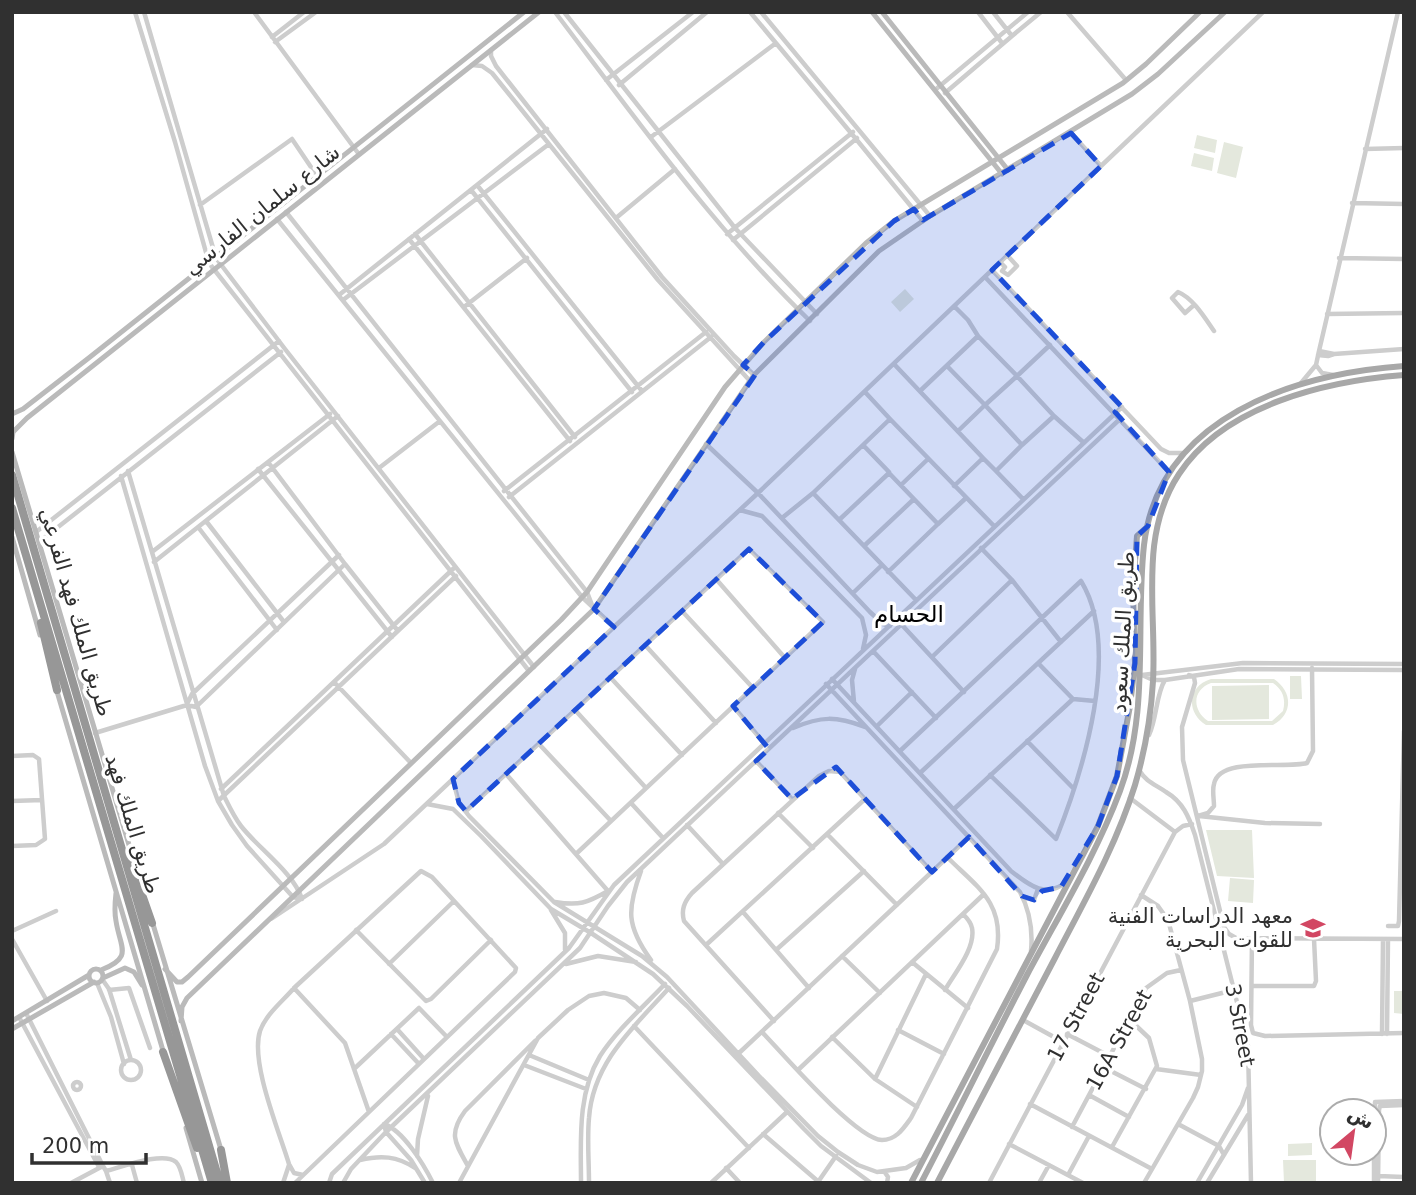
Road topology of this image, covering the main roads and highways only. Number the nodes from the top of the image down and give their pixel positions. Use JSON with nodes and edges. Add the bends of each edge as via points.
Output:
{"nodes":[{"id":1,"x":524,"y":12,"type":"edge"},
{"id":2,"x":539,"y":12,"type":"edge"},
{"id":3,"x":873,"y":12,"type":"edge"},
{"id":4,"x":883,"y":12,"type":"edge"},
{"id":5,"x":1200,"y":12,"type":"edge"},
{"id":6,"x":1225,"y":12,"type":"edge"},
{"id":7,"x":356,"y":150,"type":"junction"},
{"id":8,"x":1000,"y":158,"type":"junction"},
{"id":9,"x":993,"y":162,"type":"junction"},
{"id":10,"x":1005,"y":172,"type":"junction"},
{"id":11,"x":218,"y":261,"type":"junction"},
{"id":12,"x":211,"y":266,"type":"junction"},
{"id":13,"x":1404,"y":366,"type":"edge"},
{"id":14,"x":1404,"y":375,"type":"edge"},
{"id":15,"x":23,"y":409,"type":"junction"},
{"id":16,"x":12,"y":414,"type":"edge"},
{"id":17,"x":27,"y":418,"type":"junction"},
{"id":18,"x":12,"y":439,"type":"edge"},
{"id":19,"x":12,"y":452,"type":"edge"},
{"id":20,"x":12,"y":475,"type":"edge"},
{"id":21,"x":12,"y":508,"type":"edge"},
{"id":22,"x":1148,"y":526,"type":"junction"},
{"id":23,"x":12,"y":537,"type":"edge"},
{"id":24,"x":24,"y":548,"type":"junction"},
{"id":25,"x":57,"y":690,"type":"junction"},
{"id":26,"x":97,"y":765,"type":"junction"},
{"id":27,"x":116,"y":886,"type":"junction"},
{"id":28,"x":152,"y":923,"type":"junction"},
{"id":29,"x":101,"y":970,"type":"junction"},
{"id":30,"x":165,"y":970,"type":"junction"},
{"id":31,"x":89,"y":975,"type":"junction"},
{"id":32,"x":99,"y":981,"type":"junction"},
{"id":33,"x":147,"y":991,"type":"junction"},
{"id":34,"x":24,"y":1018,"type":"junction"},
{"id":35,"x":12,"y":1021,"type":"edge"},
{"id":36,"x":181,"y":1021,"type":"junction"},
{"id":37,"x":12,"y":1029,"type":"edge"},
{"id":38,"x":163,"y":1052,"type":"junction"},
{"id":39,"x":220,"y":1150,"type":"joint"},
{"id":40,"x":202,"y":1183,"type":"edge"},
{"id":41,"x":211,"y":1183,"type":"edge"},
{"id":42,"x":220,"y":1183,"type":"edge"},
{"id":43,"x":229,"y":1183,"type":"edge"},
{"id":44,"x":911,"y":1183,"type":"edge"},
{"id":45,"x":921,"y":1183,"type":"edge"},
{"id":46,"x":937,"y":1183,"type":"edge"}],
"edges":[{"from":1,"to":7,"type":"main road","name":"شارع سلمان الفارسي"},
{"from":2,"to":7,"type":"main road","name":"شارع سلمان الفارسي"},
{"from":3,"to":9,"type":"main road"},
{"from":4,"to":8,"type":"main road"},
{"from":5,"to":8,"type":"main road","via":[[1126,80]]},
{"from":6,"to":10,"type":"main road","via":[[1158,75]]},
{"from":7,"to":11,"type":"main road","name":"شارع سلمان الفارسي","via":[[317,176]]},
{"from":7,"to":11,"type":"main road","name":"شارع سلمان الفارسي","via":[[278,219]]},
{"from":8,"to":9,"type":"main road"},
{"from":8,"to":10,"type":"main road"},
{"from":9,"to":10,"type":"main road"},
{"from":9,"to":30,"type":"main road","via":[[894,221],[797,309],[725,387],[584,595],[182,982]]},
{"from":10,"to":36,"type":"main road","via":[[879,251],[754,375],[594,609],[187,999]]},
{"from":11,"to":12,"type":"main road","name":"شارع سلمان الفارسي"},
{"from":12,"to":15,"type":"main road","name":"شارع سلمان الفارسي"},
{"from":12,"to":17,"type":"main road","name":"شارع سلمان الفارسي"},
{"from":13,"to":22,"type":"main road","name":"طريق الملك سعود","via":[[1337,375],[1229,414],[1204,433],[1169,472]]},
{"from":14,"to":46,"type":"main road","name":"طريق الملك سعود","via":[[1351,382],[1272,404],[1231,423],[1189,460],[1168,493],[1155,536],[1152,568],[1154,676],[1146,742],[1130,798],[1097,877]]},
{"from":15,"to":16,"type":"main road","name":"شارع سلمان الفارسي"},
{"from":15,"to":17,"type":"main road","via":[[17,419]]},
{"from":17,"to":18,"type":"main road","name":"شارع سلمان الفارسي"},
{"from":19,"to":28,"type":"main road","name":"طريق الملك فهد الفرعي"},
{"from":20,"to":26,"type":"highway","name":"طريق الملك فهد"},
{"from":21,"to":24,"type":"highway","name":"طريق الملك فهد"},
{"from":22,"to":44,"type":"main road","via":[[1137,536],[1135,663],[1124,742],[1098,826]]},
{"from":22,"to":45,"type":"main road","name":"طريق الملك سعود","via":[[1142,675],[1121,789]]},
{"from":23,"to":25,"type":"main road","name":"طريق الملك فهد الفرعي"},
{"from":24,"to":25,"type":"highway"},
{"from":24,"to":41,"type":"highway","name":"طريق الملك فهد"},
{"from":25,"to":27,"type":"main road","name":"طريق الملك فهد الفرعي"},
{"from":26,"to":28,"type":"highway"},
{"from":26,"to":42,"type":"highway","name":"طريق الملك فهد"},
{"from":27,"to":29,"type":"main road","via":[[115,920],[123,954]]},
{"from":27,"to":33,"type":"main road","name":"طريق الملك فهد الفرعي"},
{"from":28,"to":30,"type":"main road","name":"طريق الملك فهد الفرعي"},
{"from":29,"to":31,"type":"main road","via":[[94,969]]},
{"from":29,"to":32,"type":"main road"},
{"from":30,"to":36,"type":"main road","name":"طريق الملك فهد الفرعي"},
{"from":31,"to":32,"type":"main road"},
{"from":31,"to":34,"type":"main road"},
{"from":32,"to":33,"type":"main road","via":[[125,968],[134,972]]},
{"from":32,"to":34,"type":"main road"},
{"from":33,"to":38,"type":"main road","name":"طريق الملك فهد الفرعي"},
{"from":34,"to":35,"type":"main road"},
{"from":34,"to":37,"type":"main road"},
{"from":36,"to":39,"type":"main road","name":"طريق الملك فهد الفرعي"},
{"from":38,"to":40,"type":"main road","name":"طريق الملك فهد الفرعي"},
{"from":38,"to":41,"type":"highway"},
{"from":39,"to":43,"type":"highway"}]}
